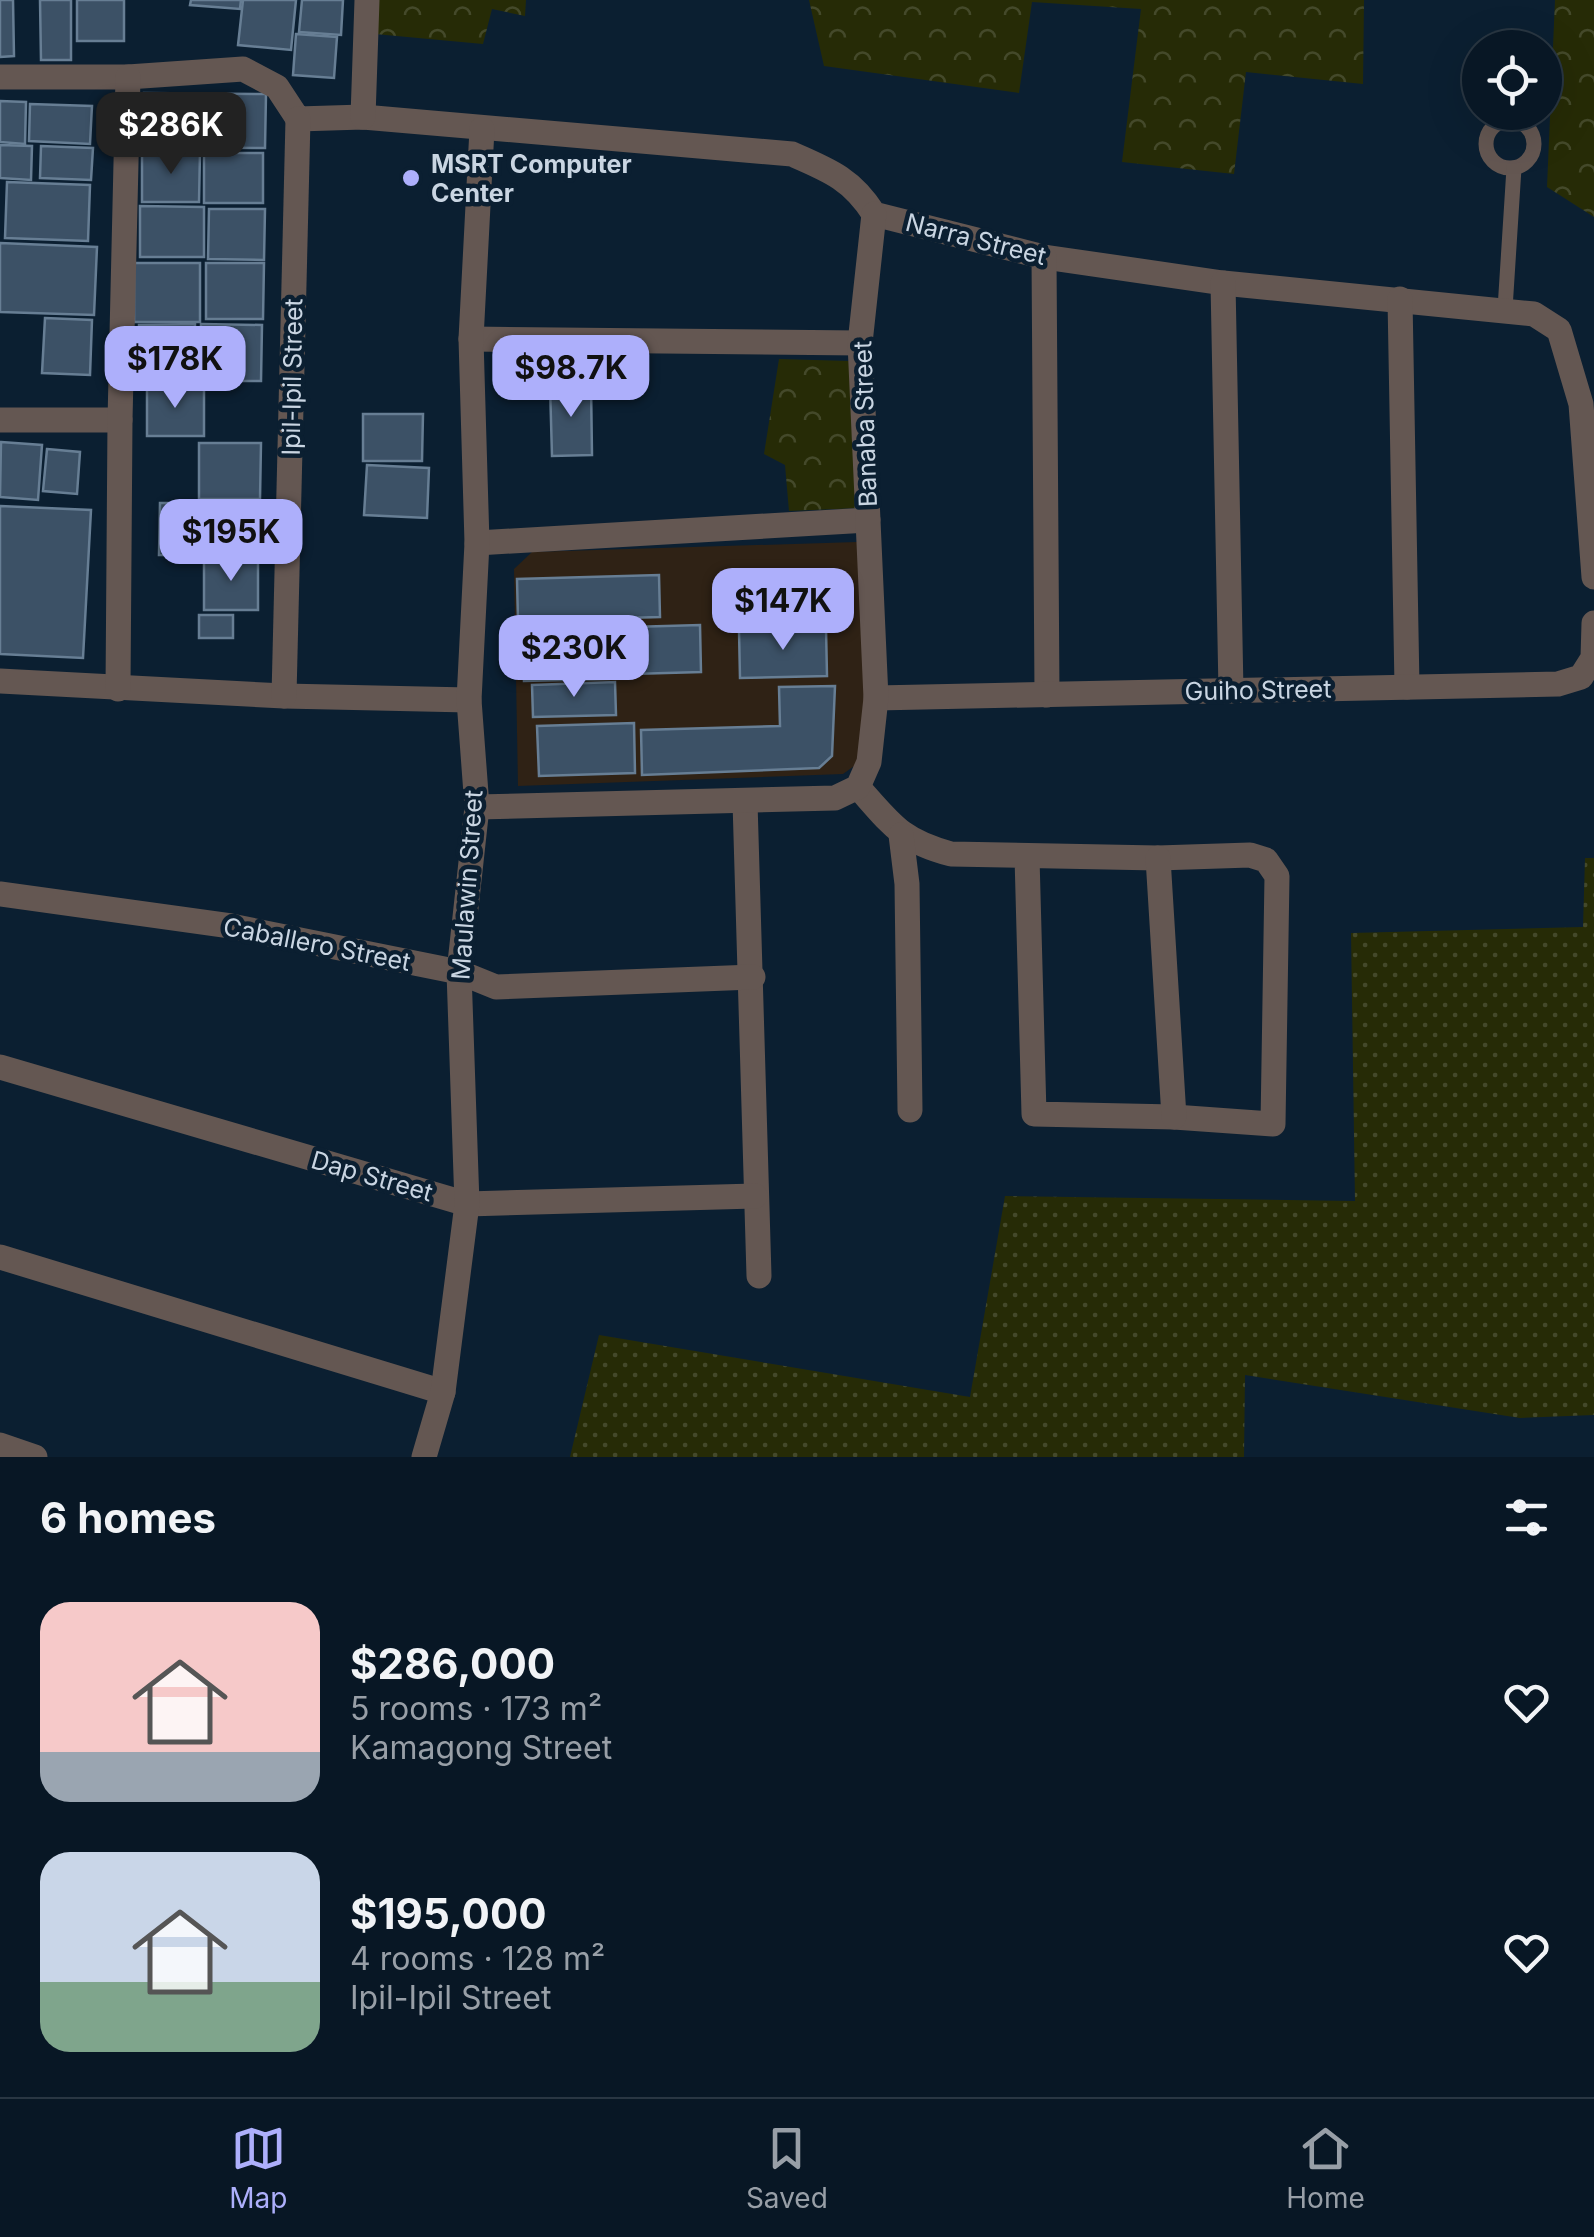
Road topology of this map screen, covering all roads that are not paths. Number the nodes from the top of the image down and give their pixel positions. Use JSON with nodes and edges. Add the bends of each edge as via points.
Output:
{"nodes":[{"id":1,"x":367,"y":0,"type":"edge"},
{"id":2,"x":128,"y":77,"type":"junction"},
{"id":3,"x":0,"y":78,"type":"edge"},
{"id":4,"x":363,"y":117,"type":"junction"},
{"id":5,"x":298,"y":119,"type":"junction"},
{"id":6,"x":482,"y":129,"type":"junction"},
{"id":7,"x":1514,"y":168,"type":"dead end"},
{"id":8,"x":874,"y":214,"type":"junction"},
{"id":9,"x":1044,"y":257,"type":"junction"},
{"id":10,"x":1222,"y":283,"type":"junction"},
{"id":11,"x":1400,"y":299,"type":"junction"},
{"id":12,"x":1504,"y":309,"type":"junction"},
{"id":13,"x":471,"y":339,"type":"junction"},
{"id":14,"x":860,"y":343,"type":"junction"},
{"id":15,"x":0,"y":420,"type":"edge"},
{"id":16,"x":120,"y":420,"type":"junction"},
{"id":17,"x":868,"y":520,"type":"junction"},
{"id":18,"x":476,"y":543,"type":"junction"},
{"id":19,"x":1594,"y":577,"type":"edge"},
{"id":20,"x":1594,"y":623,"type":"edge"},
{"id":21,"x":0,"y":681,"type":"edge"},
{"id":22,"x":1407,"y":687,"type":"junction"},
{"id":23,"x":118,"y":689,"type":"junction"},
{"id":24,"x":1231,"y":691,"type":"junction"},
{"id":25,"x":1047,"y":694,"type":"junction"},
{"id":26,"x":284,"y":696,"type":"junction"},
{"id":27,"x":876,"y":698,"type":"junction"},
{"id":28,"x":469,"y":700,"type":"junction"},
{"id":29,"x":846,"y":793,"type":"junction"},
{"id":30,"x":745,"y":802,"type":"junction"},
{"id":31,"x":477,"y":806,"type":"junction"},
{"id":32,"x":901,"y":835,"type":"junction"},
{"id":33,"x":1027,"y":857,"type":"junction"},
{"id":34,"x":1158,"y":858,"type":"junction"},
{"id":35,"x":0,"y":894,"type":"edge"},
{"id":36,"x":459,"y":972,"type":"junction"},
{"id":37,"x":753,"y":977,"type":"junction"},
{"id":38,"x":0,"y":1067,"type":"edge"},
{"id":39,"x":910,"y":1110,"type":"dead end"},
{"id":40,"x":1174,"y":1116,"type":"junction"},
{"id":41,"x":756,"y":1196,"type":"junction"},
{"id":42,"x":467,"y":1204,"type":"junction"},
{"id":43,"x":0,"y":1257,"type":"edge"},
{"id":44,"x":759,"y":1276,"type":"dead end"},
{"id":45,"x":443,"y":1392,"type":"junction"},
{"id":46,"x":0,"y":1445,"type":"edge"},
{"id":47,"x":35,"y":1457,"type":"edge"},
{"id":48,"x":424,"y":1457,"type":"edge"}],
"edges":[{"from":1,"to":4,"type":"street"},
{"from":2,"to":3,"type":"street"},
{"from":2,"to":5,"type":"street","via":[[243,69],[276,87]]},
{"from":2,"to":16,"type":"street"},
{"from":4,"to":5,"type":"street","name":"Narra Street"},
{"from":4,"to":6,"type":"street","name":"Narra Street"},
{"from":5,"to":26,"type":"street","name":"Ipil-Ipil Street"},
{"from":6,"to":8,"type":"street","name":"Narra Street","via":[[792,154],[859,190]]},
{"from":6,"to":13,"type":"street","name":"Maulawin Street"},
{"from":7,"to":12,"type":"lane"},
{"from":8,"to":9,"type":"street","name":"Narra Street"},
{"from":8,"to":14,"type":"street","name":"Banaba Street"},
{"from":9,"to":10,"type":"street","name":"Narra Street"},
{"from":9,"to":25,"type":"street"},
{"from":10,"to":11,"type":"street","name":"Narra Street"},
{"from":10,"to":24,"type":"street"},
{"from":11,"to":12,"type":"street","name":"Narra Street"},
{"from":11,"to":22,"type":"street"},
{"from":12,"to":19,"type":"street","name":"Narra Street","via":[[1534,314],[1559,330],[1568,352],[1581,404]]},
{"from":13,"to":14,"type":"street"},
{"from":13,"to":18,"type":"street","name":"Maulawin Street"},
{"from":14,"to":17,"type":"street","name":"Banaba Street"},
{"from":15,"to":16,"type":"street"},
{"from":16,"to":23,"type":"street"},
{"from":17,"to":18,"type":"street"},
{"from":17,"to":27,"type":"street","name":"Banaba Street"},
{"from":18,"to":28,"type":"street","name":"Maulawin Street"},
{"from":20,"to":22,"type":"street","name":"Guiho Street","via":[[1593,658],[1580,677],[1558,684]]},
{"from":21,"to":23,"type":"street"},
{"from":22,"to":24,"type":"street","name":"Guiho Street"},
{"from":23,"to":26,"type":"street"},
{"from":24,"to":25,"type":"street","name":"Guiho Street"},
{"from":25,"to":27,"type":"street","name":"Guiho Street"},
{"from":26,"to":28,"type":"street"},
{"from":27,"to":29,"type":"street","name":"Banaba Street","via":[[870,762]]},
{"from":28,"to":31,"type":"street","name":"Maulawin Street"},
{"from":29,"to":30,"type":"street"},
{"from":29,"to":32,"type":"street"},
{"from":30,"to":31,"type":"street"},
{"from":30,"to":37,"type":"street"},
{"from":31,"to":36,"type":"street","name":"Maulawin Street"},
{"from":32,"to":33,"type":"street","via":[[951,854]]},
{"from":32,"to":39,"type":"street"},
{"from":33,"to":34,"type":"street"},
{"from":33,"to":40,"type":"street","via":[[1034,1114]]},
{"from":34,"to":40,"type":"street"},
{"from":34,"to":40,"type":"street","via":[[1250,855],[1266,860],[1277,876],[1273,1124]]},
{"from":35,"to":36,"type":"street","name":"Caballero Street","via":[[231,926]]},
{"from":36,"to":37,"type":"street","name":"Caballero Street","via":[[496,987]]},
{"from":36,"to":42,"type":"street","name":"Maulawin Street"},
{"from":37,"to":41,"type":"street"},
{"from":38,"to":42,"type":"street","name":"Dap Street"},
{"from":41,"to":42,"type":"street","name":"Dap Street"},
{"from":41,"to":44,"type":"street"},
{"from":42,"to":45,"type":"street","name":"Maulawin Street"},
{"from":43,"to":45,"type":"street"},
{"from":45,"to":48,"type":"street","name":"Maulawin Street"},
{"from":46,"to":47,"type":"street"}]}
